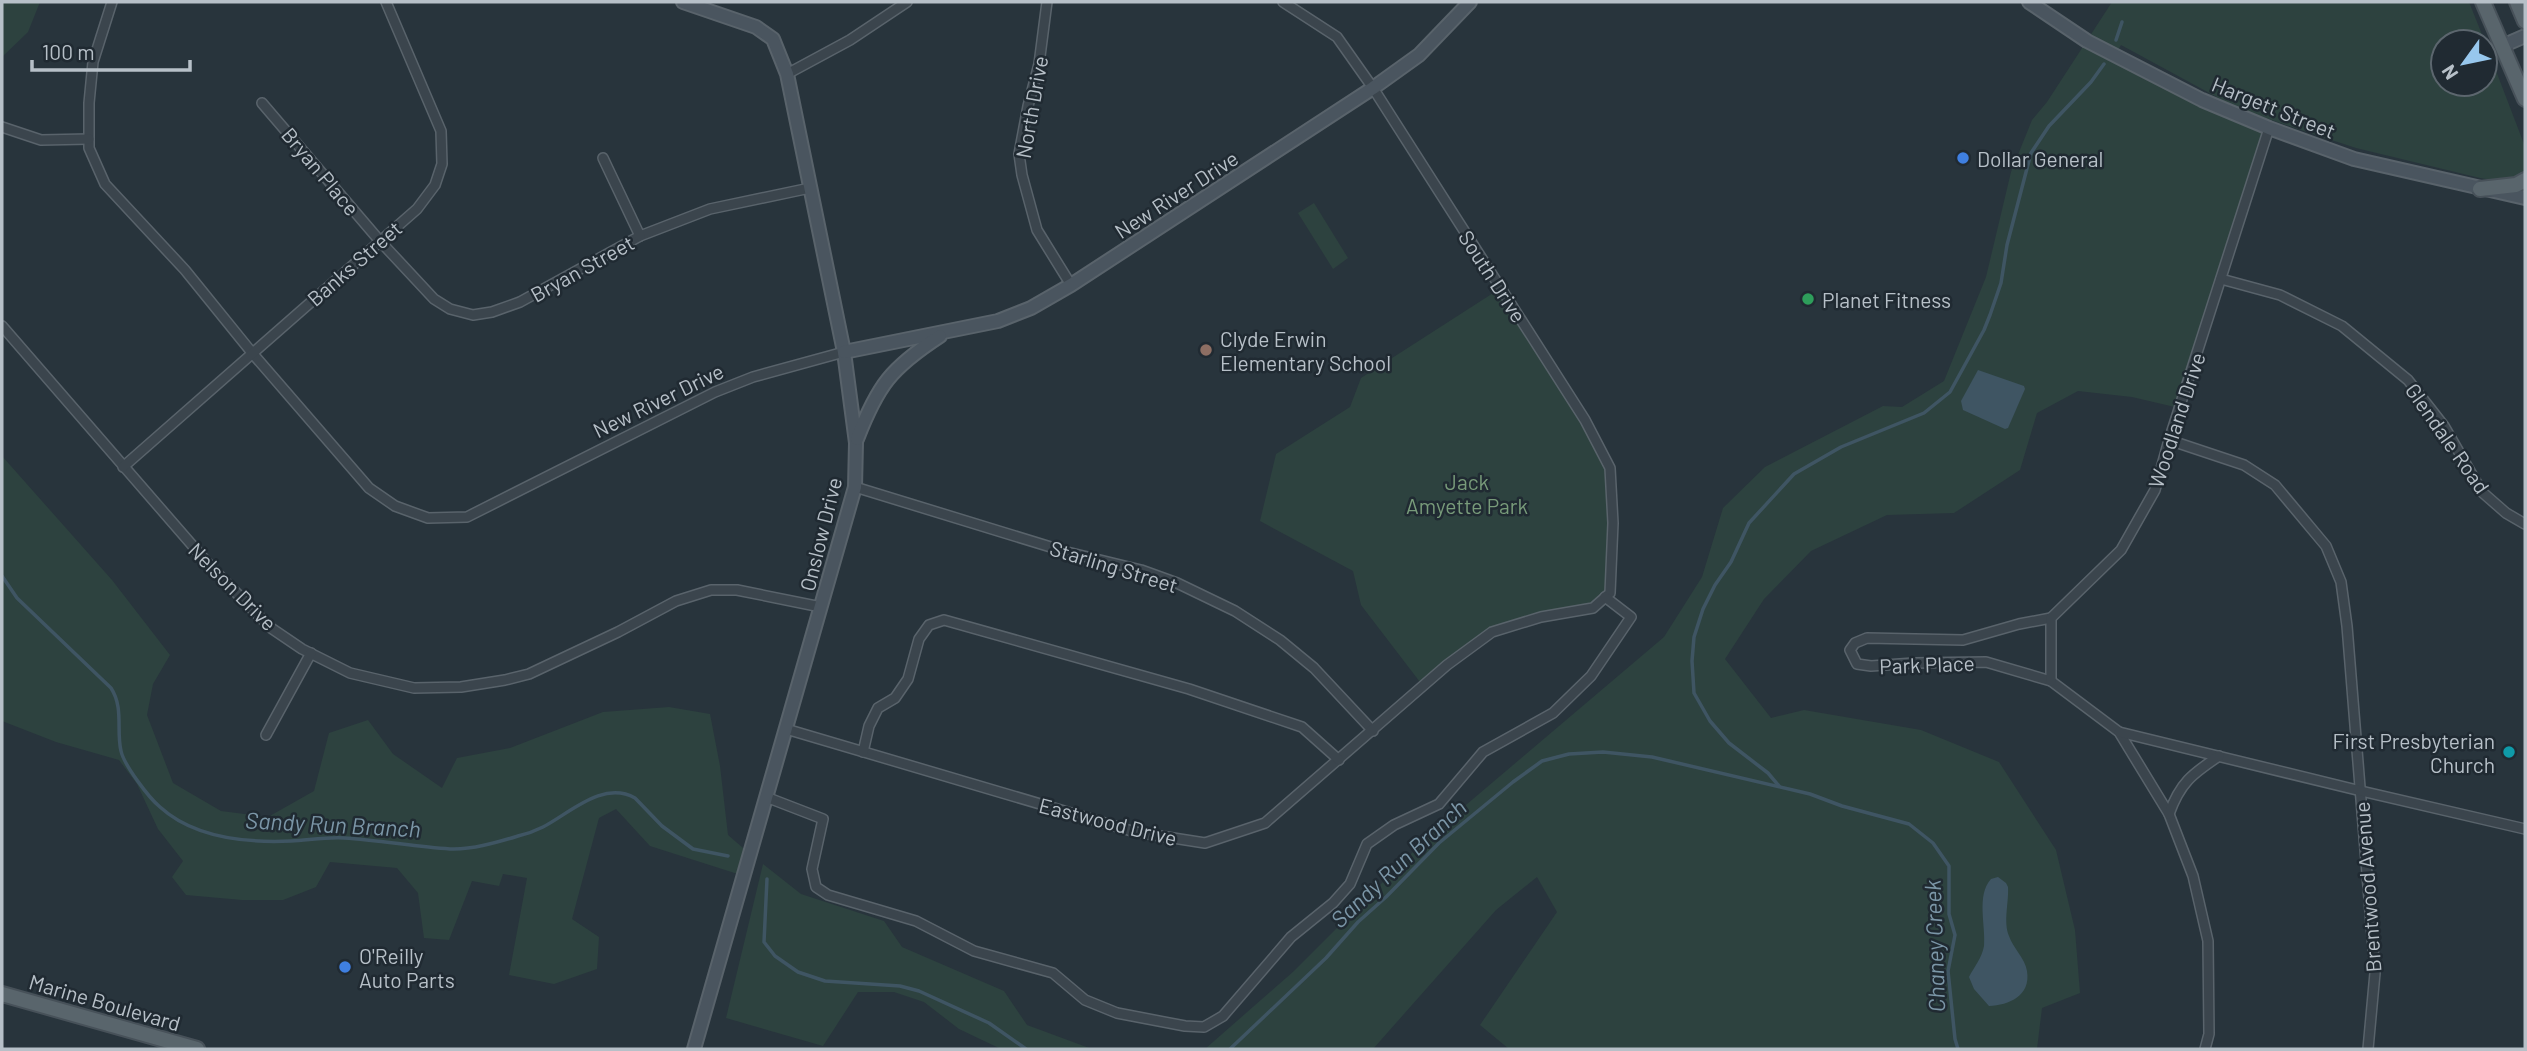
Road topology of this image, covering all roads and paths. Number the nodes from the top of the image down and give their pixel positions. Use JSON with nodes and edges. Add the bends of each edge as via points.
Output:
{"nodes":[{"id":1,"x":112,"y":2,"type":"edge"},
{"id":2,"x":386,"y":2,"type":"edge"},
{"id":3,"x":685,"y":2,"type":"edge"},
{"id":4,"x":907,"y":2,"type":"edge"},
{"id":5,"x":1047,"y":2,"type":"edge"},
{"id":6,"x":1283,"y":2,"type":"edge"},
{"id":7,"x":1470,"y":2,"type":"edge"},
{"id":8,"x":2029,"y":2,"type":"edge"},
{"id":9,"x":2483,"y":2,"type":"edge"},
{"id":10,"x":2517,"y":2,"type":"edge"},
{"id":11,"x":2525,"y":21,"type":"edge"},
{"id":12,"x":2525,"y":36,"type":"edge"},
{"id":13,"x":2502,"y":46,"type":"junction"},
{"id":14,"x":787,"y":74,"type":"junction"},
{"id":15,"x":1373,"y":88,"type":"junction"},
{"id":16,"x":2525,"y":99,"type":"edge"},
{"id":17,"x":262,"y":103,"type":"dead end"},
{"id":18,"x":2,"y":127,"type":"edge"},
{"id":19,"x":2269,"y":128,"type":"junction"},
{"id":20,"x":89,"y":139,"type":"junction"},
{"id":21,"x":603,"y":158,"type":"dead end"},
{"id":22,"x":2525,"y":180,"type":"edge"},
{"id":23,"x":810,"y":188,"type":"junction"},
{"id":24,"x":2480,"y":189,"type":"junction"},
{"id":25,"x":2525,"y":198,"type":"edge"},
{"id":26,"x":640,"y":236,"type":"junction"},
{"id":27,"x":379,"y":240,"type":"junction"},
{"id":28,"x":2221,"y":279,"type":"junction"},
{"id":29,"x":1071,"y":285,"type":"junction"},
{"id":30,"x":2,"y":327,"type":"edge"},
{"id":31,"x":946,"y":332,"type":"junction"},
{"id":32,"x":845,"y":352,"type":"junction"},
{"id":33,"x":253,"y":354,"type":"junction"},
{"id":34,"x":2169,"y":440,"type":"junction"},
{"id":35,"x":856,"y":443,"type":"junction"},
{"id":36,"x":123,"y":467,"type":"junction"},
{"id":37,"x":855,"y":487,"type":"junction"},
{"id":38,"x":2525,"y":524,"type":"edge"},
{"id":39,"x":1607,"y":595,"type":"junction"},
{"id":40,"x":821,"y":607,"type":"junction"},
{"id":41,"x":2051,"y":618,"type":"junction"},
{"id":42,"x":311,"y":653,"type":"junction"},
{"id":43,"x":2051,"y":681,"type":"junction"},
{"id":44,"x":786,"y":729,"type":"junction"},
{"id":45,"x":1373,"y":731,"type":"junction"},
{"id":46,"x":2119,"y":732,"type":"junction"},
{"id":47,"x":266,"y":736,"type":"dead end"},
{"id":48,"x":863,"y":752,"type":"junction"},
{"id":49,"x":2219,"y":756,"type":"junction"},
{"id":50,"x":1339,"y":760,"type":"junction"},
{"id":51,"x":2361,"y":791,"type":"junction"},
{"id":52,"x":766,"y":797,"type":"junction"},
{"id":53,"x":2169,"y":814,"type":"junction"},
{"id":54,"x":2525,"y":828,"type":"edge"},
{"id":55,"x":2,"y":994,"type":"edge"},
{"id":56,"x":159,"y":1044,"type":"edge"},
{"id":57,"x":197,"y":1049,"type":"edge"},
{"id":58,"x":694,"y":1049,"type":"edge"},
{"id":59,"x":2206,"y":1049,"type":"edge"},
{"id":60,"x":2368,"y":1049,"type":"edge"}],
"edges":[{"from":1,"to":20,"type":"street","name":"New River Drive","via":[[93,62]]},
{"from":2,"to":27,"type":"street","name":"Banks Street","via":[[441,131],[442,164],[435,185],[417,209]]},
{"from":3,"to":14,"type":"street","name":"Onslow Drive","via":[[756,27],[773,39]]},
{"from":4,"to":14,"type":"street"},
{"from":5,"to":29,"type":"street","name":"North Drive","via":[[1019,154],[1037,230]]},
{"from":6,"to":15,"type":"street","name":"South Drive","via":[[1337,37]]},
{"from":7,"to":15,"type":"street","name":"New River Drive","via":[[1419,55]]},
{"from":8,"to":19,"type":"street","name":"Hargett Street","via":[[2087,41],[2202,100]]},
{"from":9,"to":13,"type":"main road"},
{"from":10,"to":11,"type":"main road"},
{"from":12,"to":13,"type":"street"},
{"from":13,"to":16,"type":"main road"},
{"from":14,"to":23,"type":"street","name":"Onslow Drive"},
{"from":15,"to":29,"type":"street","name":"New River Drive"},
{"from":15,"to":39,"type":"street","name":"South Drive","via":[[1581,414],[1610,468]]},
{"from":17,"to":27,"type":"street","name":"Bryan Place"},
{"from":18,"to":20,"type":"street","via":[[41,140]]},
{"from":19,"to":24,"type":"street","name":"Hargett Street","via":[[2354,159]]},
{"from":19,"to":28,"type":"street","name":"Woodland Drive"},
{"from":20,"to":33,"type":"street","name":"New River Drive","via":[[106,184],[185,270]]},
{"from":21,"to":26,"type":"street"},
{"from":22,"to":24,"type":"main road"},
{"from":23,"to":26,"type":"street","name":"Bryan Street","via":[[710,209]]},
{"from":23,"to":32,"type":"street","name":"Onslow Drive"},
{"from":24,"to":25,"type":"street","name":"Hargett Street"},
{"from":26,"to":27,"type":"street","name":"Bryan Street","via":[[520,302],[473,314],[450,309],[434,299]]},
{"from":27,"to":33,"type":"street","name":"Banks Street"},
{"from":28,"to":34,"type":"street","name":"Woodland Drive"},
{"from":28,"to":38,"type":"street","name":"Glendale Road","via":[[2280,295],[2342,326],[2408,380],[2444,426],[2482,492]]},
{"from":29,"to":31,"type":"street","name":"New River Drive","via":[[998,321]]},
{"from":30,"to":36,"type":"street","name":"Nelson Drive"},
{"from":31,"to":32,"type":"street","name":"New River Drive"},
{"from":31,"to":35,"type":"street","via":[[912,354],[887,379],[870,406]]},
{"from":32,"to":33,"type":"street","name":"New River Drive","via":[[715,392],[467,517],[428,518],[395,506],[369,488]]},
{"from":32,"to":35,"type":"street","name":"Onslow Drive"},
{"from":33,"to":36,"type":"street","name":"Banks Street"},
{"from":34,"to":41,"type":"street","name":"Woodland Drive","via":[[2155,490],[2121,550]]},
{"from":34,"to":51,"type":"street","name":"Brentwood Avenue","via":[[2244,465],[2275,485],[2326,546],[2341,582]]},
{"from":35,"to":37,"type":"street","name":"Onslow Drive"},
{"from":36,"to":42,"type":"street","name":"Nelson Drive","via":[[265,622]]},
{"from":37,"to":40,"type":"street","name":"Onslow Drive"},
{"from":37,"to":45,"type":"street","name":"Starling Street","via":[[1177,583],[1235,611],[1280,640],[1314,668]]},
{"from":39,"to":45,"type":"street","name":"Eastwood Drive","via":[[1593,608],[1492,632]]},
{"from":39,"to":52,"type":"street","via":[[1631,617],[1591,676],[1553,713],[1483,752],[1438,804],[1367,844],[1350,884],[1334,903],[1291,937],[1223,1016],[1204,1027],[1117,1013],[1085,1000],[1053,973],[974,951],[916,921],[828,895],[816,887],[812,869],[823,819]]},
{"from":40,"to":42,"type":"street","name":"Nelson Drive","via":[[737,590],[711,590],[676,601],[529,674],[461,687],[414,688],[382,681],[350,673]]},
{"from":40,"to":44,"type":"street","name":"Onslow Drive"},
{"from":41,"to":43,"type":"street"},
{"from":41,"to":43,"type":"street","name":"Park Place","via":[[1963,640],[1867,638],[1850,650],[1857,664],[1986,662]]},
{"from":42,"to":47,"type":"street"},
{"from":43,"to":46,"type":"street"},
{"from":44,"to":48,"type":"street","name":"Eastwood Drive"},
{"from":44,"to":52,"type":"street","name":"Onslow Drive"},
{"from":45,"to":50,"type":"street","name":"Eastwood Drive"},
{"from":46,"to":49,"type":"street"},
{"from":46,"to":53,"type":"street"},
{"from":48,"to":50,"type":"street","name":"Eastwood Drive","via":[[1135,832],[1205,843],[1265,823]]},
{"from":48,"to":50,"type":"street","via":[[878,708],[895,698],[908,679],[919,639],[929,625],[944,620],[1189,688],[1302,727]]},
{"from":49,"to":51,"type":"street"},
{"from":49,"to":53,"type":"street","via":[[2189,777]]},
{"from":51,"to":54,"type":"street"},
{"from":51,"to":60,"type":"street","name":"Brentwood Avenue","via":[[2375,972]]},
{"from":52,"to":58,"type":"street","name":"Onslow Drive"},
{"from":53,"to":59,"type":"street","via":[[2193,876],[2208,941]]},
{"from":55,"to":56,"type":"main road","name":"Marine Boulevard"},
{"from":56,"to":57,"type":"main road","name":"Marine Boulevard"}]}
